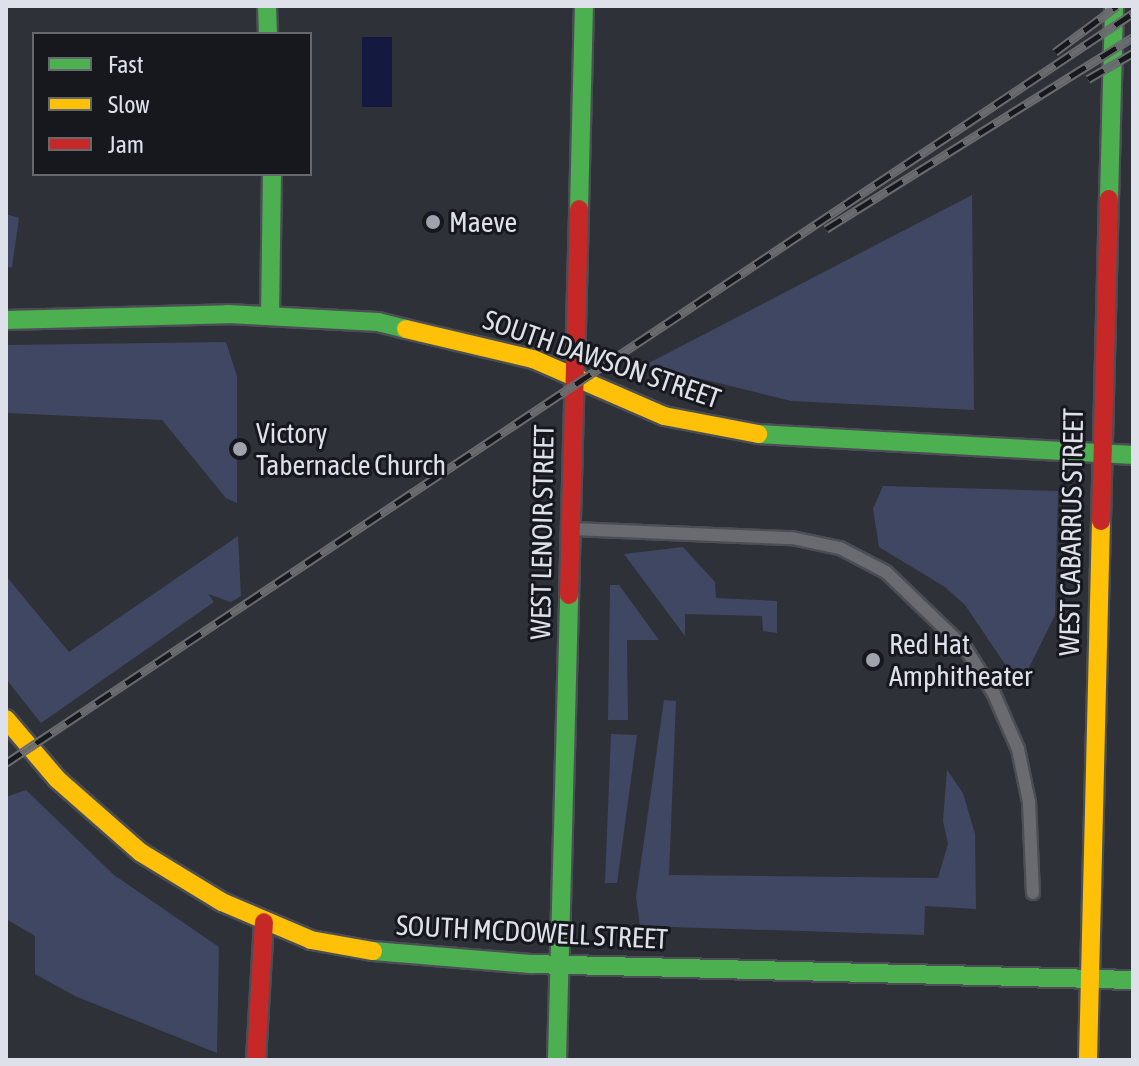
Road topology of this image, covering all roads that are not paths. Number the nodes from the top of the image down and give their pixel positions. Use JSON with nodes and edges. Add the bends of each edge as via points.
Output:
{"nodes":[{"id":1,"x":267,"y":6,"type":"edge"},
{"id":2,"x":584,"y":6,"type":"edge"},
{"id":3,"x":1114,"y":6,"type":"edge"},
{"id":4,"x":268,"y":32,"type":"edge"},
{"id":5,"x":272,"y":176,"type":"edge"},
{"id":6,"x":270,"y":316,"type":"junction"},
{"id":7,"x":6,"y":320,"type":"edge"},
{"id":8,"x":573,"y":375,"type":"junction"},
{"id":9,"x":1100,"y":454,"type":"junction"},
{"id":10,"x":1133,"y":455,"type":"edge"},
{"id":11,"x":570,"y":529,"type":"junction"},
{"id":12,"x":6,"y":719,"type":"edge"},
{"id":13,"x":1033,"y":893,"type":"dead end"},
{"id":14,"x":264,"y":922,"type":"junction"},
{"id":15,"x":560,"y":964,"type":"junction"},
{"id":16,"x":1088,"y":978,"type":"junction"},
{"id":17,"x":1133,"y":980,"type":"edge"},
{"id":18,"x":256,"y":1060,"type":"edge"},
{"id":19,"x":557,"y":1060,"type":"edge"},
{"id":20,"x":1088,"y":1060,"type":"edge"}],
"edges":[{"from":1,"to":4,"type":"main road"},
{"from":2,"to":8,"type":"main road","name":"WEST LENOIR STREET"},
{"from":3,"to":9,"type":"main road","name":"WEST CABARRUS STREET"},
{"from":5,"to":6,"type":"main road"},
{"from":6,"to":7,"type":"main road","name":"SOUTH DAWSON STREET"},
{"from":6,"to":8,"type":"main road","name":"SOUTH DAWSON STREET","via":[[378,322],[504,351]]},
{"from":8,"to":9,"type":"main road","name":"SOUTH DAWSON STREET","via":[[654,413],[729,432]]},
{"from":8,"to":11,"type":"main road","name":"WEST LENOIR STREET"},
{"from":9,"to":10,"type":"main road","name":"SOUTH DAWSON STREET"},
{"from":9,"to":16,"type":"main road","name":"WEST CABARRUS STREET"},
{"from":11,"to":13,"type":"lane","via":[[792,538],[840,548],[886,572],[966,649],[994,694],[1018,749],[1029,802]]},
{"from":11,"to":15,"type":"main road","name":"WEST LENOIR STREET"},
{"from":12,"to":14,"type":"main road","name":"SOUTH MCDOWELL STREET","via":[[57,779],[140,852]]},
{"from":14,"to":15,"type":"main road","name":"SOUTH MCDOWELL STREET","via":[[311,940],[393,954]]},
{"from":14,"to":18,"type":"main road"},
{"from":15,"to":16,"type":"main road","name":"SOUTH MCDOWELL STREET"},
{"from":15,"to":19,"type":"main road","name":"WEST LENOIR STREET"},
{"from":16,"to":17,"type":"main road","name":"SOUTH MCDOWELL STREET"},
{"from":16,"to":20,"type":"main road","name":"WEST CABARRUS STREET"}]}
